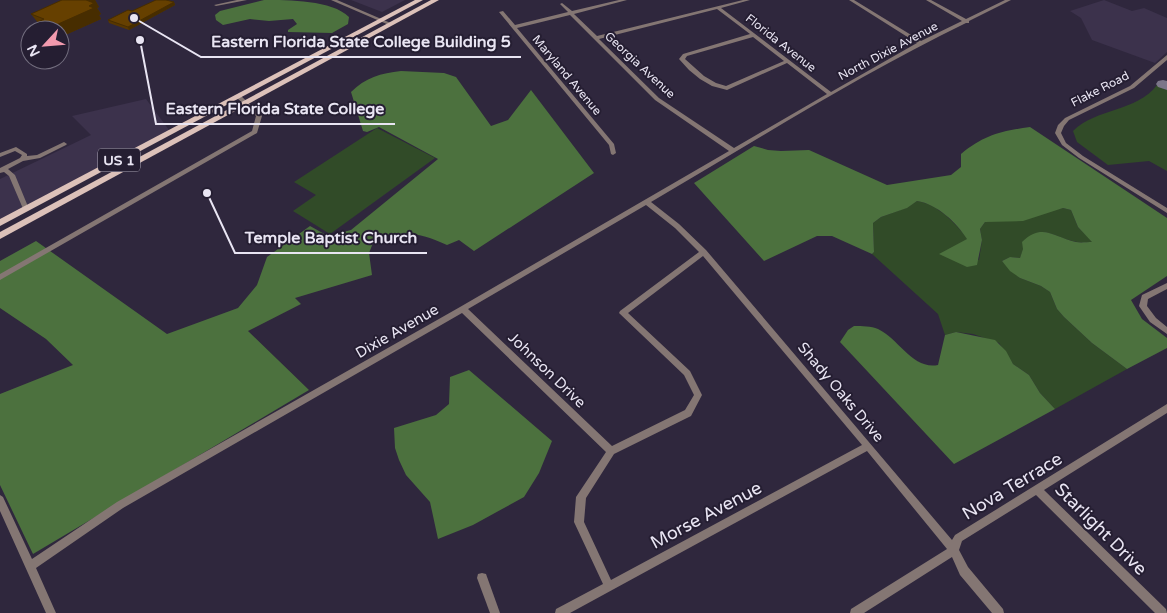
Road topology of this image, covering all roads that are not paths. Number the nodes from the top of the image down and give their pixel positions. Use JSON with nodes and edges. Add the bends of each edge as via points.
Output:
{"nodes":[{"id":1,"x":220,"y":0,"type":"edge"},
{"id":2,"x":245,"y":0,"type":"edge"},
{"id":3,"x":333,"y":0,"type":"edge"},
{"id":4,"x":420,"y":0,"type":"edge"},
{"id":5,"x":436,"y":0,"type":"edge"},
{"id":6,"x":625,"y":0,"type":"edge"},
{"id":7,"x":748,"y":0,"type":"edge"},
{"id":8,"x":851,"y":0,"type":"edge"},
{"id":9,"x":928,"y":0,"type":"edge"},
{"id":10,"x":1009,"y":0,"type":"edge"},
{"id":11,"x":562,"y":4,"type":"dead end"},
{"id":12,"x":718,"y":8,"type":"junction"},
{"id":13,"x":502,"y":12,"type":"dead end"},
{"id":14,"x":571,"y":14,"type":"junction"},
{"id":15,"x":381,"y":20,"type":"junction"},
{"id":16,"x":967,"y":22,"type":"junction"},
{"id":17,"x":391,"y":24,"type":"junction"},
{"id":18,"x":514,"y":27,"type":"junction"},
{"id":19,"x":754,"y":35,"type":"junction"},
{"id":20,"x":596,"y":38,"type":"junction"},
{"id":21,"x":921,"y":43,"type":"junction"},
{"id":22,"x":1167,"y":58,"type":"edge"},
{"id":23,"x":787,"y":61,"type":"junction"},
{"id":24,"x":831,"y":94,"type":"junction"},
{"id":25,"x":238,"y":96,"type":"junction"},
{"id":26,"x":245,"y":103,"type":"junction"},
{"id":27,"x":780,"y":125,"type":"joint"},
{"id":28,"x":64,"y":144,"type":"dead end"},
{"id":29,"x":734,"y":151,"type":"junction"},
{"id":30,"x":612,"y":153,"type":"dead end"},
{"id":31,"x":0,"y":155,"type":"edge"},
{"id":32,"x":22,"y":159,"type":"junction"},
{"id":33,"x":2,"y":170,"type":"edge"},
{"id":34,"x":646,"y":202,"type":"junction"},
{"id":35,"x":26,"y":209,"type":"junction"},
{"id":36,"x":1167,"y":211,"type":"edge"},
{"id":37,"x":0,"y":223,"type":"edge"},
{"id":38,"x":0,"y":236,"type":"edge"},
{"id":39,"x":704,"y":252,"type":"junction"},
{"id":40,"x":0,"y":277,"type":"edge"},
{"id":41,"x":1167,"y":286,"type":"edge"},
{"id":42,"x":463,"y":309,"type":"junction"},
{"id":43,"x":1167,"y":331,"type":"edge"},
{"id":44,"x":1166,"y":410,"type":"edge"},
{"id":45,"x":868,"y":446,"type":"junction"},
{"id":46,"x":611,"y":451,"type":"junction"},
{"id":47,"x":1038,"y":490,"type":"junction"},
{"id":48,"x":0,"y":500,"type":"edge"},
{"id":49,"x":954,"y":550,"type":"junction"},
{"id":50,"x":30,"y":566,"type":"junction"},
{"id":51,"x":482,"y":578,"type":"dead end"},
{"id":52,"x":609,"y":586,"type":"junction"},
{"id":53,"x":51,"y":613,"type":"edge"},
{"id":54,"x":494,"y":613,"type":"edge"},
{"id":55,"x":560,"y":613,"type":"edge"},
{"id":56,"x":855,"y":613,"type":"edge"},
{"id":57,"x":999,"y":613,"type":"edge"},
{"id":58,"x":1162,"y":613,"type":"edge"}],
"edges":[{"from":1,"to":2,"type":"street","via":[[216,5]]},
{"from":3,"to":15,"type":"street"},
{"from":4,"to":15,"type":"main road","number":"US 1"},
{"from":5,"to":17,"type":"main road","number":"US 1"},
{"from":6,"to":14,"type":"street"},
{"from":7,"to":12,"type":"street"},
{"from":8,"to":21,"type":"street"},
{"from":9,"to":16,"type":"street"},
{"from":10,"to":16,"type":"street","name":"North Dixie Avenue"},
{"from":11,"to":14,"type":"street","name":"Georgia Avenue"},
{"from":12,"to":19,"type":"street","name":"Florida Avenue"},
{"from":12,"to":20,"type":"street"},
{"from":13,"to":18,"type":"street","name":"Maryland Avenue"},
{"from":14,"to":18,"type":"street"},
{"from":14,"to":20,"type":"street","name":"Georgia Avenue"},
{"from":15,"to":17,"type":"street"},
{"from":15,"to":25,"type":"main road","number":"US 1"},
{"from":16,"to":21,"type":"street","name":"North Dixie Avenue"},
{"from":17,"to":26,"type":"main road","number":"US 1"},
{"from":18,"to":30,"type":"street","name":"Maryland Avenue","via":[[612,145]]},
{"from":19,"to":23,"type":"street","name":"Florida Avenue"},
{"from":19,"to":23,"type":"street","via":[[682,58],[708,82],[727,88]]},
{"from":20,"to":29,"type":"street","name":"Georgia Avenue","via":[[657,99]]},
{"from":21,"to":24,"type":"street","name":"North Dixie Avenue"},
{"from":22,"to":36,"type":"street","name":"Flake Road","via":[[1132,87],[1067,119],[1058,133],[1064,144],[1081,157]]},
{"from":23,"to":24,"type":"street","name":"Florida Avenue"},
{"from":24,"to":27,"type":"street","name":"North Dixie Avenue"},
{"from":25,"to":26,"type":"street"},
{"from":25,"to":35,"type":"main road","number":"US 1"},
{"from":26,"to":38,"type":"main road","number":"US 1"},
{"from":26,"to":40,"type":"street","via":[[258,116],[255,132]]},
{"from":27,"to":29,"type":"street","name":"Dixie Avenue"},
{"from":28,"to":32,"type":"street","via":[[38,157]]},
{"from":29,"to":34,"type":"street","name":"Dixie Avenue"},
{"from":31,"to":32,"type":"street","via":[[18,149],[24,153]]},
{"from":32,"to":33,"type":"street"},
{"from":33,"to":35,"type":"street","via":[[12,175]]},
{"from":34,"to":39,"type":"street","name":"Shady Oaks Drive"},
{"from":34,"to":42,"type":"street","name":"Dixie Avenue"},
{"from":35,"to":37,"type":"main road","number":"US 1"},
{"from":39,"to":45,"type":"street","name":"Shady Oaks Drive"},
{"from":39,"to":46,"type":"street","via":[[622,313],[687,373],[698,395],[688,413]]},
{"from":41,"to":43,"type":"street","via":[[1145,297],[1143,306]]},
{"from":42,"to":46,"type":"street","name":"Johnson Drive"},
{"from":42,"to":50,"type":"street","name":"Dixie Avenue","via":[[120,505]]},
{"from":44,"to":47,"type":"street","name":"Nova Terrace"},
{"from":45,"to":49,"type":"street","name":"Shady Oaks Drive"},
{"from":45,"to":52,"type":"street","name":"Morse Avenue"},
{"from":46,"to":52,"type":"street","via":[[581,497],[579,522]]},
{"from":47,"to":49,"type":"street","name":"Nova Terrace","via":[[958,538]]},
{"from":47,"to":58,"type":"street","name":"Starlight Drive"},
{"from":48,"to":50,"type":"street"},
{"from":49,"to":56,"type":"street","name":"Nova Terrace"},
{"from":49,"to":57,"type":"street","name":"Shady Oaks Drive","via":[[964,571]]},
{"from":50,"to":53,"type":"street"},
{"from":51,"to":54,"type":"street"},
{"from":52,"to":55,"type":"street","name":"Morse Avenue"}]}
